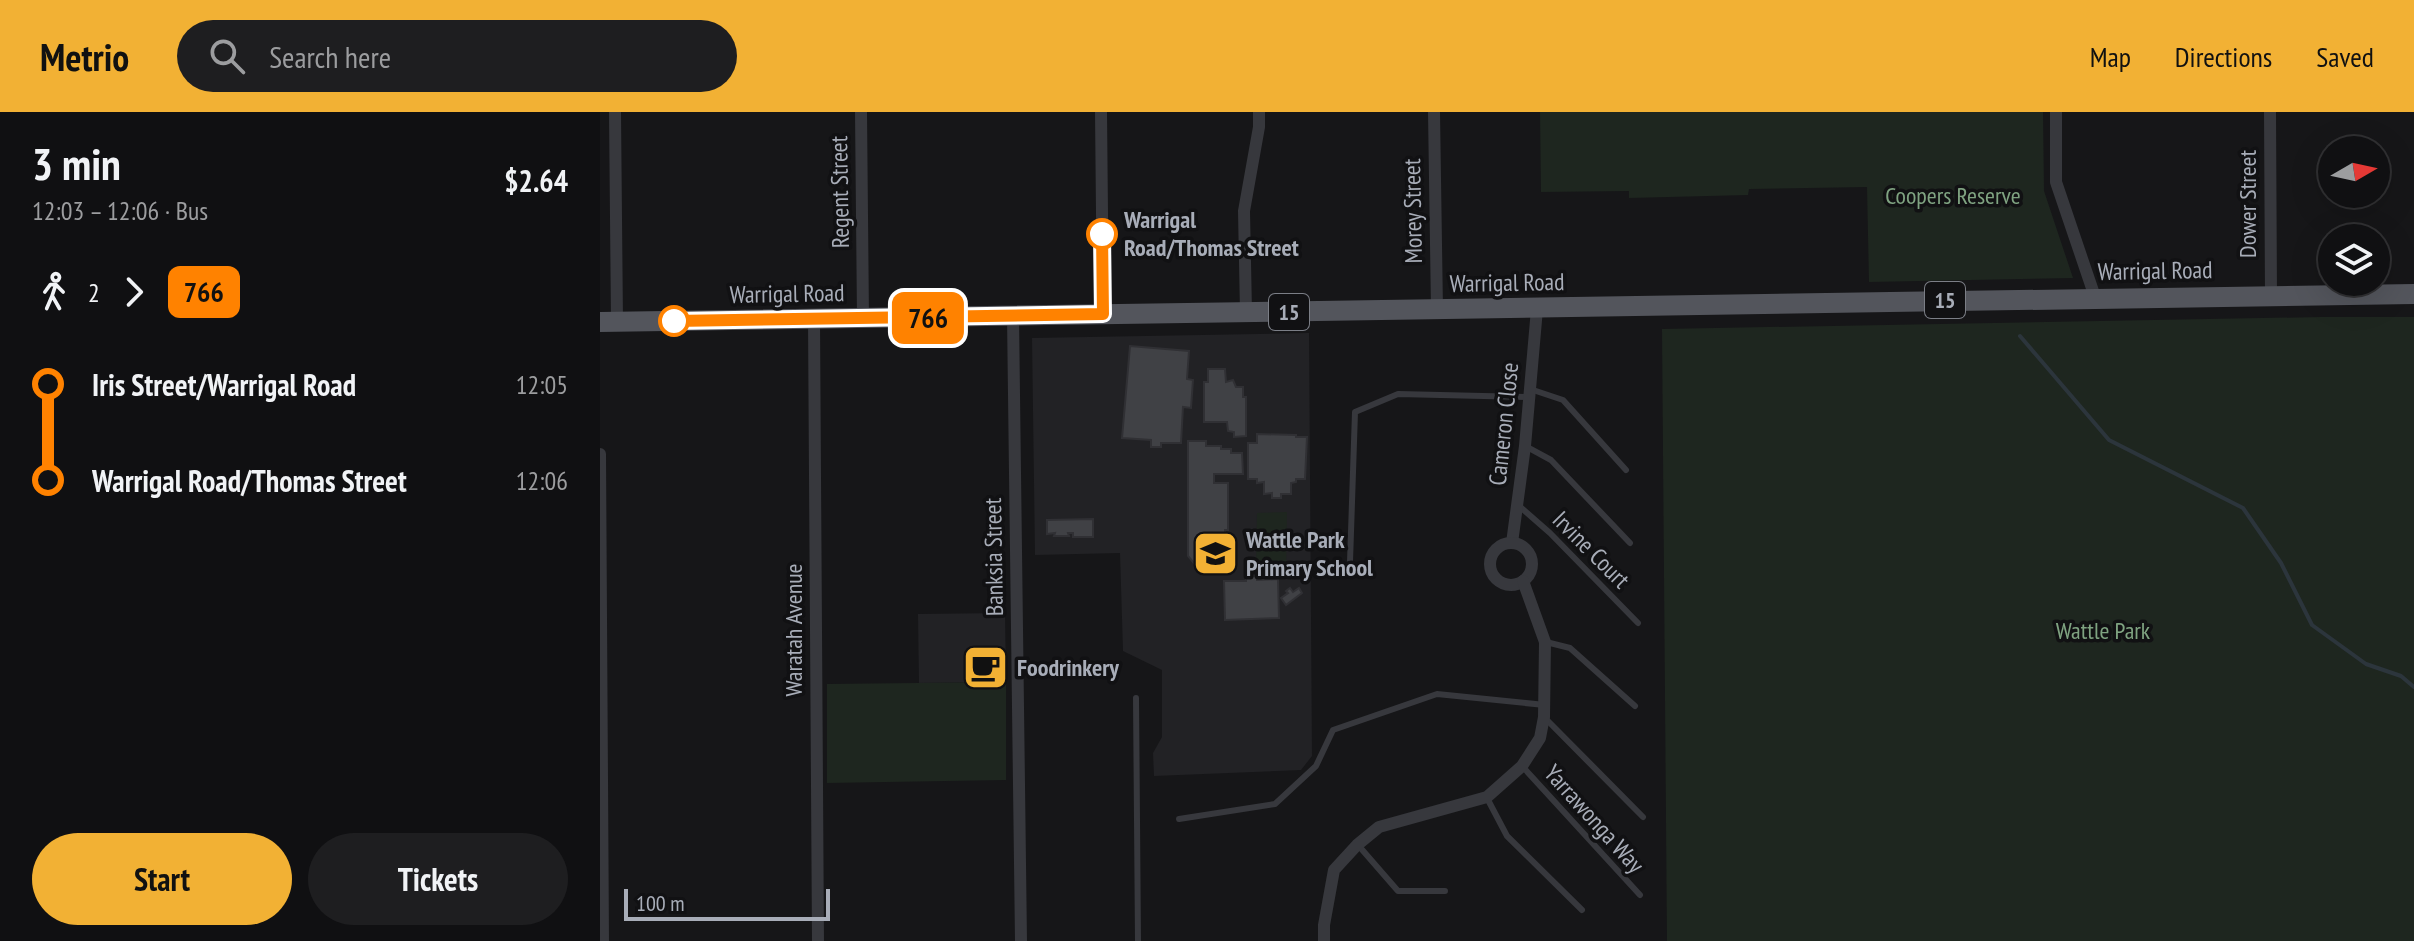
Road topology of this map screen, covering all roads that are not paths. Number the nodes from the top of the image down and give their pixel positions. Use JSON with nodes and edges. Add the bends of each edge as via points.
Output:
{"nodes":[{"id":1,"x":615,"y":112,"type":"edge"},
{"id":2,"x":861,"y":112,"type":"edge"},
{"id":3,"x":1101,"y":112,"type":"edge"},
{"id":4,"x":1259,"y":112,"type":"edge"},
{"id":5,"x":1434,"y":112,"type":"edge"},
{"id":6,"x":2056,"y":112,"type":"edge"},
{"id":7,"x":2270,"y":112,"type":"edge"},
{"id":8,"x":2414,"y":294,"type":"edge"},
{"id":9,"x":2271,"y":296,"type":"junction"},
{"id":10,"x":2095,"y":297,"type":"junction"},
{"id":11,"x":1537,"y":309,"type":"junction"},
{"id":12,"x":1437,"y":310,"type":"junction"},
{"id":13,"x":1246,"y":312,"type":"junction"},
{"id":14,"x":1103,"y":314,"type":"junction"},
{"id":15,"x":1013,"y":316,"type":"junction"},
{"id":16,"x":814,"y":319,"type":"junction"},
{"id":17,"x":863,"y":319,"type":"junction"},
{"id":18,"x":609,"y":322,"type":"edge"},
{"id":19,"x":1530,"y":393,"type":"junction"},
{"id":20,"x":1525,"y":446,"type":"junction"},
{"id":21,"x":600,"y":454,"type":"edge"},
{"id":22,"x":1626,"y":470,"type":"dead end"},
{"id":23,"x":1518,"y":505,"type":"junction"},
{"id":24,"x":1512,"y":543,"type":"junction"},
{"id":25,"x":1630,"y":543,"type":"dead end"},
{"id":26,"x":1350,"y":562,"type":"dead end"},
{"id":27,"x":1523,"y":581,"type":"junction"},
{"id":28,"x":1638,"y":623,"type":"dead end"},
{"id":29,"x":1545,"y":642,"type":"junction"},
{"id":30,"x":1136,"y":698,"type":"dead end"},
{"id":31,"x":1635,"y":706,"type":"dead end"},
{"id":32,"x":1544,"y":711,"type":"junction"},
{"id":33,"x":1522,"y":766,"type":"junction"},
{"id":34,"x":1487,"y":797,"type":"junction"},
{"id":35,"x":1643,"y":817,"type":"dead end"},
{"id":36,"x":1179,"y":819,"type":"dead end"},
{"id":37,"x":1357,"y":845,"type":"junction"},
{"id":38,"x":1445,"y":891,"type":"dead end"},
{"id":39,"x":1640,"y":895,"type":"dead end"},
{"id":40,"x":1582,"y":910,"type":"dead end"},
{"id":41,"x":603,"y":941,"type":"edge"},
{"id":42,"x":818,"y":941,"type":"edge"},
{"id":43,"x":1021,"y":941,"type":"edge"},
{"id":44,"x":1138,"y":941,"type":"edge"},
{"id":45,"x":1324,"y":941,"type":"edge"}],
"edges":[{"from":1,"to":18,"type":"street"},
{"from":2,"to":17,"type":"street","name":"Regent Street"},
{"from":3,"to":14,"type":"street"},
{"from":4,"to":13,"type":"street","via":[[1244,211]]},
{"from":5,"to":12,"type":"street","name":"Morey Street"},
{"from":6,"to":10,"type":"street","via":[[2056,182]]},
{"from":7,"to":9,"type":"street","name":"Dower Street"},
{"from":8,"to":9,"type":"main road","name":"Warrigal Road","number":"15"},
{"from":9,"to":10,"type":"main road","name":"Warrigal Road","number":"15"},
{"from":10,"to":11,"type":"main road","name":"Warrigal Road","number":"15"},
{"from":11,"to":12,"type":"main road","name":"Warrigal Road","number":"15"},
{"from":11,"to":19,"type":"street","name":"Cameron Close"},
{"from":12,"to":13,"type":"main road","name":"Warrigal Road","number":"15"},
{"from":13,"to":14,"type":"main road","name":"Warrigal Road","number":"15"},
{"from":14,"to":15,"type":"main road","name":"Warrigal Road","number":"15"},
{"from":15,"to":17,"type":"main road","name":"Warrigal Road","number":"15"},
{"from":15,"to":43,"type":"street","name":"Banksia Street"},
{"from":16,"to":17,"type":"main road","name":"Warrigal Road","number":"15"},
{"from":16,"to":18,"type":"main road","name":"Warrigal Road","number":"15"},
{"from":16,"to":42,"type":"street","name":"Waratah Avenue"},
{"from":19,"to":20,"type":"street","name":"Cameron Close"},
{"from":19,"to":22,"type":"lane","via":[[1563,400]]},
{"from":19,"to":26,"type":"lane","via":[[1398,394],[1355,412]]},
{"from":20,"to":23,"type":"street","name":"Cameron Close"},
{"from":20,"to":25,"type":"lane","via":[[1551,460]]},
{"from":21,"to":41,"type":"street"},
{"from":23,"to":24,"type":"street","name":"Cameron Close"},
{"from":23,"to":28,"type":"lane","name":"Irvine Court"},
{"from":24,"to":27,"type":"street","via":[[1531,558],[1531,571]]},
{"from":24,"to":27,"type":"street","via":[[1494,552],[1492,573],[1506,585]]},
{"from":27,"to":29,"type":"street"},
{"from":29,"to":31,"type":"lane","via":[[1570,648]]},
{"from":29,"to":32,"type":"street"},
{"from":30,"to":44,"type":"lane"},
{"from":32,"to":33,"type":"street","via":[[1540,738]]},
{"from":32,"to":35,"type":"lane"},
{"from":32,"to":36,"type":"lane","via":[[1437,694],[1333,730],[1316,766],[1275,804]]},
{"from":33,"to":34,"type":"street"},
{"from":33,"to":39,"type":"lane","name":"Yarrawonga Way"},
{"from":34,"to":37,"type":"street","via":[[1379,827]]},
{"from":34,"to":40,"type":"lane","via":[[1507,836]]},
{"from":37,"to":38,"type":"lane","via":[[1398,891]]},
{"from":37,"to":45,"type":"street","via":[[1334,870]]}]}
